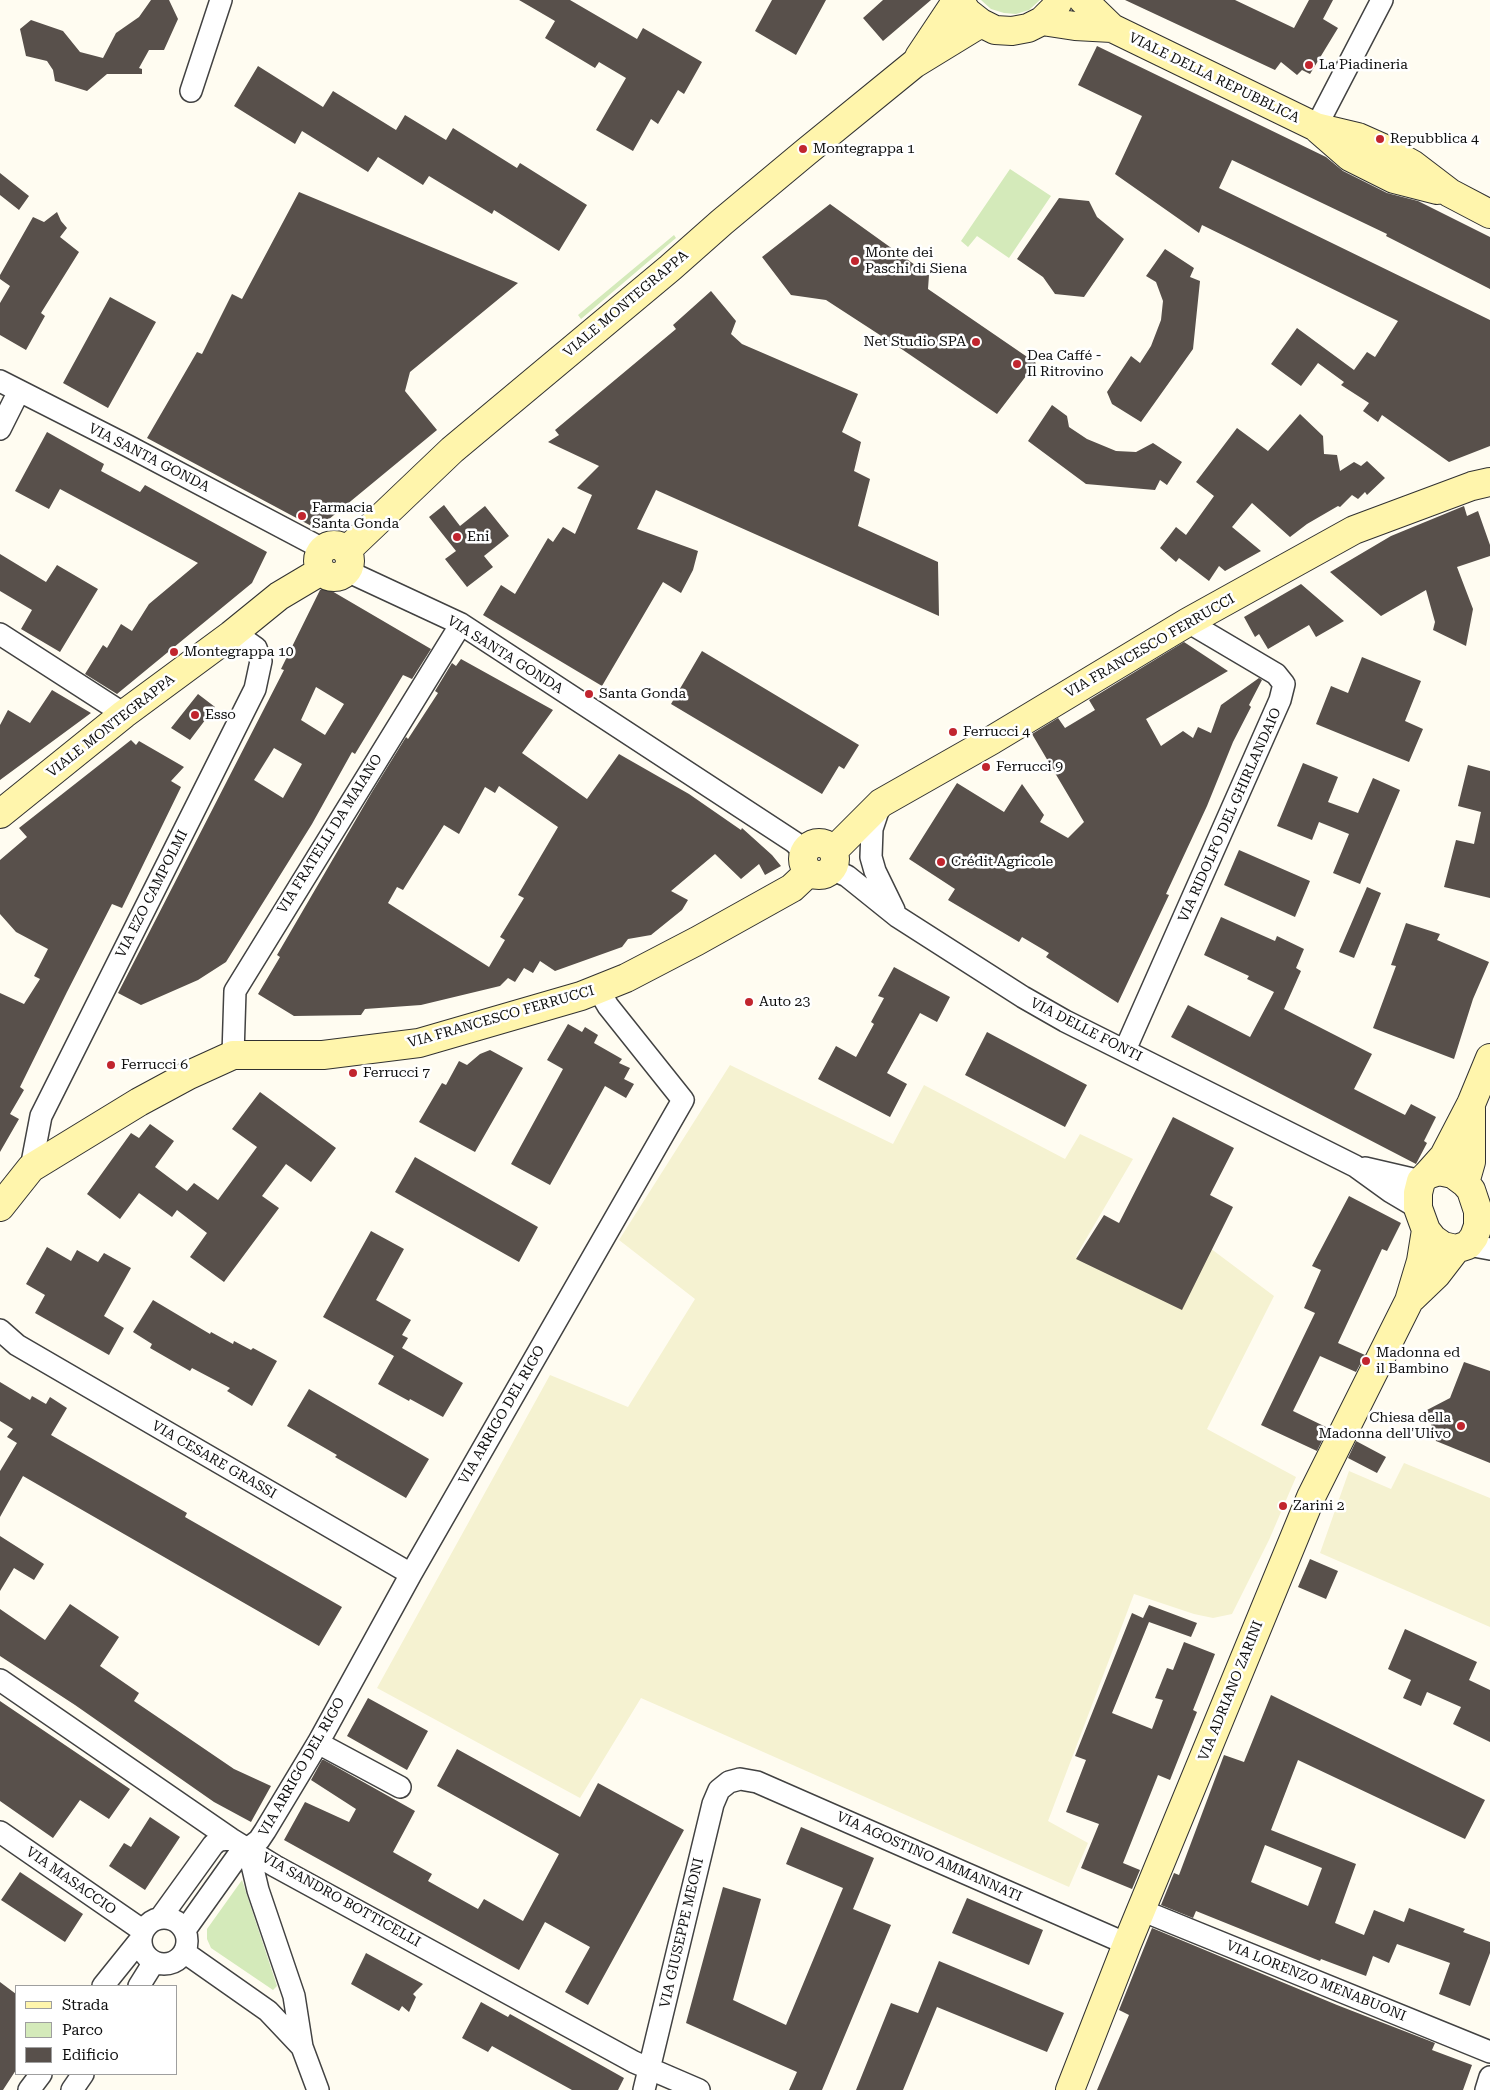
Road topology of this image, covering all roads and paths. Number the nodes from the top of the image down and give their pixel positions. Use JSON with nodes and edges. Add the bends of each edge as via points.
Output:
{"nodes":[{"id":1,"x":221,"y":0,"type":"edge"},
{"id":2,"x":958,"y":0,"type":"edge"},
{"id":3,"x":1083,"y":0,"type":"edge"},
{"id":4,"x":1382,"y":0,"type":"edge"},
{"id":5,"x":1051,"y":10,"type":"edge"},
{"id":6,"x":981,"y":23,"type":"junction"},
{"id":7,"x":1112,"y":28,"type":"junction"},
{"id":8,"x":914,"y":64,"type":"junction"},
{"id":9,"x":191,"y":92,"type":"dead end"},
{"id":10,"x":1316,"y":127,"type":"junction"},
{"id":11,"x":1490,"y":214,"type":"edge"},
{"id":12,"x":0,"y":381,"type":"edge"},
{"id":13,"x":19,"y":391,"type":"junction"},
{"id":14,"x":0,"y":429,"type":"edge"},
{"id":15,"x":1490,"y":482,"type":"edge"},
{"id":16,"x":334,"y":560,"type":"junction"},
{"id":17,"x":1188,"y":622,"type":"junction"},
{"id":18,"x":461,"y":624,"type":"junction"},
{"id":19,"x":0,"y":634,"type":"edge"},
{"id":20,"x":231,"y":635,"type":"junction"},
{"id":21,"x":124,"y":714,"type":"junction"},
{"id":22,"x":881,"y":803,"type":"junction"},
{"id":23,"x":0,"y":814,"type":"edge"},
{"id":24,"x":820,"y":861,"type":"junction"},
{"id":25,"x":898,"y":917,"type":"junction"},
{"id":26,"x":598,"y":989,"type":"junction"},
{"id":27,"x":1125,"y":1050,"type":"junction"},
{"id":28,"x":233,"y":1055,"type":"junction"},
{"id":29,"x":1490,"y":1058,"type":"edge"},
{"id":30,"x":1470,"y":1104,"type":"junction"},
{"id":31,"x":1355,"y":1166,"type":"junction"},
{"id":32,"x":31,"y":1168,"type":"junction"},
{"id":33,"x":1424,"y":1178,"type":"junction"},
{"id":34,"x":1465,"y":1183,"type":"junction"},
{"id":35,"x":0,"y":1207,"type":"edge"},
{"id":36,"x":1484,"y":1216,"type":"edge"},
{"id":37,"x":1422,"y":1219,"type":"junction"},
{"id":38,"x":1471,"y":1247,"type":"edge"},
{"id":39,"x":1409,"y":1301,"type":"junction"},
{"id":40,"x":0,"y":1330,"type":"edge"},
{"id":41,"x":8,"y":1342,"type":"edge"},
{"id":42,"x":411,"y":1574,"type":"junction"},
{"id":43,"x":0,"y":1680,"type":"edge"},
{"id":44,"x":318,"y":1743,"type":"junction"},
{"id":45,"x":729,"y":1782,"type":"joint"},
{"id":46,"x":400,"y":1787,"type":"dead end"},
{"id":47,"x":0,"y":1832,"type":"edge"},
{"id":48,"x":240,"y":1843,"type":"junction"},
{"id":49,"x":1141,"y":1910,"type":"junction"},
{"id":50,"x":161,"y":1917,"type":"junction"},
{"id":51,"x":185,"y":1930,"type":"junction"},
{"id":52,"x":141,"y":1935,"type":"junction"},
{"id":53,"x":1127,"y":1944,"type":"junction"},
{"id":54,"x":184,"y":1952,"type":"junction"},
{"id":55,"x":154,"y":1962,"type":"junction"},
{"id":56,"x":104,"y":1985,"type":"edge"},
{"id":57,"x":140,"y":1985,"type":"edge"},
{"id":58,"x":302,"y":2047,"type":"junction"},
{"id":59,"x":1490,"y":2052,"type":"edge"},
{"id":60,"x":649,"y":2069,"type":"junction"},
{"id":61,"x":40,"y":2075,"type":"edge"},
{"id":62,"x":82,"y":2075,"type":"edge"},
{"id":63,"x":1490,"y":2077,"type":"edge"},
{"id":64,"x":29,"y":2090,"type":"edge"},
{"id":65,"x":72,"y":2090,"type":"edge"},
{"id":66,"x":318,"y":2090,"type":"edge"},
{"id":67,"x":644,"y":2090,"type":"edge"},
{"id":68,"x":699,"y":2090,"type":"edge"},
{"id":69,"x":1070,"y":2090,"type":"edge"},
{"id":70,"x":1486,"y":2090,"type":"edge"}],
"edges":[{"from":1,"to":9,"type":"street"},
{"from":2,"to":6,"type":"street"},
{"from":2,"to":8,"type":"street"},
{"from":3,"to":7,"type":"street"},
{"from":4,"to":10,"type":"street"},
{"from":5,"to":6,"type":"street","via":[[1028,28],[1012,32],[996,30]]},
{"from":5,"to":7,"type":"street","via":[[1075,26]]},
{"from":6,"to":8,"type":"street"},
{"from":7,"to":10,"type":"street","name":"VIALE DELLA REPUBBLICA"},
{"from":8,"to":16,"type":"street","name":"VIALE MONTEGRAPPA","via":[[467,437]]},
{"from":10,"to":11,"type":"street","name":"VIALE DELLA REPUBBLICA","via":[[1350,157],[1394,179],[1450,193]]},
{"from":12,"to":13,"type":"street","name":"VIA SANTA GONDA"},
{"from":13,"to":14,"type":"street"},
{"from":13,"to":16,"type":"street","name":"VIA SANTA GONDA","via":[[128,446]]},
{"from":15,"to":17,"type":"street","name":"VIA FRANCESCO FERRUCCI","via":[[1354,530]]},
{"from":16,"to":18,"type":"street","name":"VIA SANTA GONDA"},
{"from":16,"to":20,"type":"street","name":"VIALE MONTEGRAPPA","via":[[279,596]]},
{"from":17,"to":22,"type":"street","name":"VIA FRANCESCO FERRUCCI"},
{"from":17,"to":27,"type":"street","name":"VIA RIDOLFO DEL GHIRLANDAIO","via":[[1276,674],[1284,684],[1280,700]]},
{"from":18,"to":24,"type":"street","name":"VIA SANTA GONDA"},
{"from":18,"to":28,"type":"street","name":"VIA FRATELLI DA MAIANO","via":[[235,991]]},
{"from":19,"to":21,"type":"street"},
{"from":20,"to":21,"type":"street","name":"VIALE MONTEGRAPPA"},
{"from":20,"to":32,"type":"street","name":"VIA EZO CAMPOLMI","via":[[256,648],[261,661],[255,689],[41,1116]]},
{"from":21,"to":23,"type":"street","name":"VIALE MONTEGRAPPA"},
{"from":22,"to":24,"type":"street","name":"VIA FRANCESCO FERRUCCI"},
{"from":22,"to":25,"type":"street","via":[[872,829],[871,857]]},
{"from":24,"to":25,"type":"street","name":"VIA DELLE FONTI","via":[[847,876]]},
{"from":24,"to":26,"type":"street","name":"VIA FRANCESCO FERRUCCI","via":[[792,888],[697,942]]},
{"from":25,"to":27,"type":"street","name":"VIA DELLE FONTI","via":[[1023,997]]},
{"from":26,"to":28,"type":"street","name":"VIA FRANCESCO FERRUCCI","via":[[419,1043],[323,1056]]},
{"from":26,"to":42,"type":"street","name":"VIA ARRIGO DEL RIGO","via":[[683,1100]]},
{"from":27,"to":31,"type":"street","name":"VIA DELLE FONTI"},
{"from":28,"to":32,"type":"street","name":"VIA FRANCESCO FERRUCCI","via":[[148,1097]]},
{"from":29,"to":30,"type":"street"},
{"from":30,"to":33,"type":"street","via":[[1444,1156]]},
{"from":30,"to":34,"type":"street","via":[[1471,1162]]},
{"from":31,"to":33,"type":"street","name":"VIA DELLE FONTI"},
{"from":31,"to":37,"type":"street","name":"VIA DELLE FONTI"},
{"from":32,"to":35,"type":"street","name":"VIA FRANCESCO FERRUCCI"},
{"from":33,"to":34,"type":"street","via":[[1440,1171],[1453,1174]]},
{"from":33,"to":37,"type":"street","via":[[1418,1194]]},
{"from":34,"to":36,"type":"street"},
{"from":36,"to":38,"type":"street"},
{"from":37,"to":38,"type":"street","via":[[1433,1239],[1443,1246]]},
{"from":37,"to":39,"type":"street","via":[[1421,1261]]},
{"from":38,"to":39,"type":"street"},
{"from":39,"to":49,"type":"street","name":"VIA ADRIANO ZARINI","via":[[1310,1497]]},
{"from":40,"to":41,"type":"street","name":"VIA CESARE GRASSI"},
{"from":41,"to":42,"type":"street","name":"VIA CESARE GRASSI"},
{"from":42,"to":44,"type":"street","name":"VIA ARRIGO DEL RIGO"},
{"from":43,"to":48,"type":"street","name":"VIA SANDRO BOTTICELLI"},
{"from":44,"to":46,"type":"street"},
{"from":44,"to":48,"type":"street","name":"VIA ARRIGO DEL RIGO","via":[[259,1840]]},
{"from":45,"to":53,"type":"street","name":"VIA AGOSTINO AMMANNATI","via":[[740,1779],[757,1782]]},
{"from":45,"to":60,"type":"street","name":"VIA GIUSEPPE MEONI","via":[[719,1790],[713,1804]]},
{"from":47,"to":52,"type":"street","name":"VIA MASACCIO"},
{"from":48,"to":50,"type":"street","via":[[219,1840],[213,1845]]},
{"from":48,"to":51,"type":"street","name":"VIA ARRIGO DEL RIGO","via":[[237,1857]]},
{"from":48,"to":58,"type":"street","via":[[294,1996]]},
{"from":48,"to":60,"type":"street","name":"VIA SANDRO BOTTICELLI","via":[[275,1866]]},
{"from":49,"to":53,"type":"street","name":"VIA ADRIANO ZARINI"},
{"from":49,"to":59,"type":"street","name":"VIA LORENZO MENABUONI"},
{"from":50,"to":51,"type":"street","via":[[175,1920]]},
{"from":50,"to":52,"type":"street","via":[[147,1924]]},
{"from":51,"to":54,"type":"street"},
{"from":52,"to":55,"type":"street","via":[[144,1953]]},
{"from":52,"to":56,"type":"street"},
{"from":53,"to":69,"type":"street","name":"VIA ADRIANO ZARINI"},
{"from":54,"to":55,"type":"street","via":[[175,1962]]},
{"from":54,"to":58,"type":"street","via":[[268,2010]]},
{"from":55,"to":57,"type":"street"},
{"from":58,"to":66,"type":"street"},
{"from":60,"to":67,"type":"street","name":"VIA GIUSEPPE MEONI"},
{"from":60,"to":68,"type":"street","name":"VIA SANDRO BOTTICELLI"},
{"from":61,"to":64,"type":"street"},
{"from":62,"to":65,"type":"street"},
{"from":63,"to":70,"type":"street"}]}
